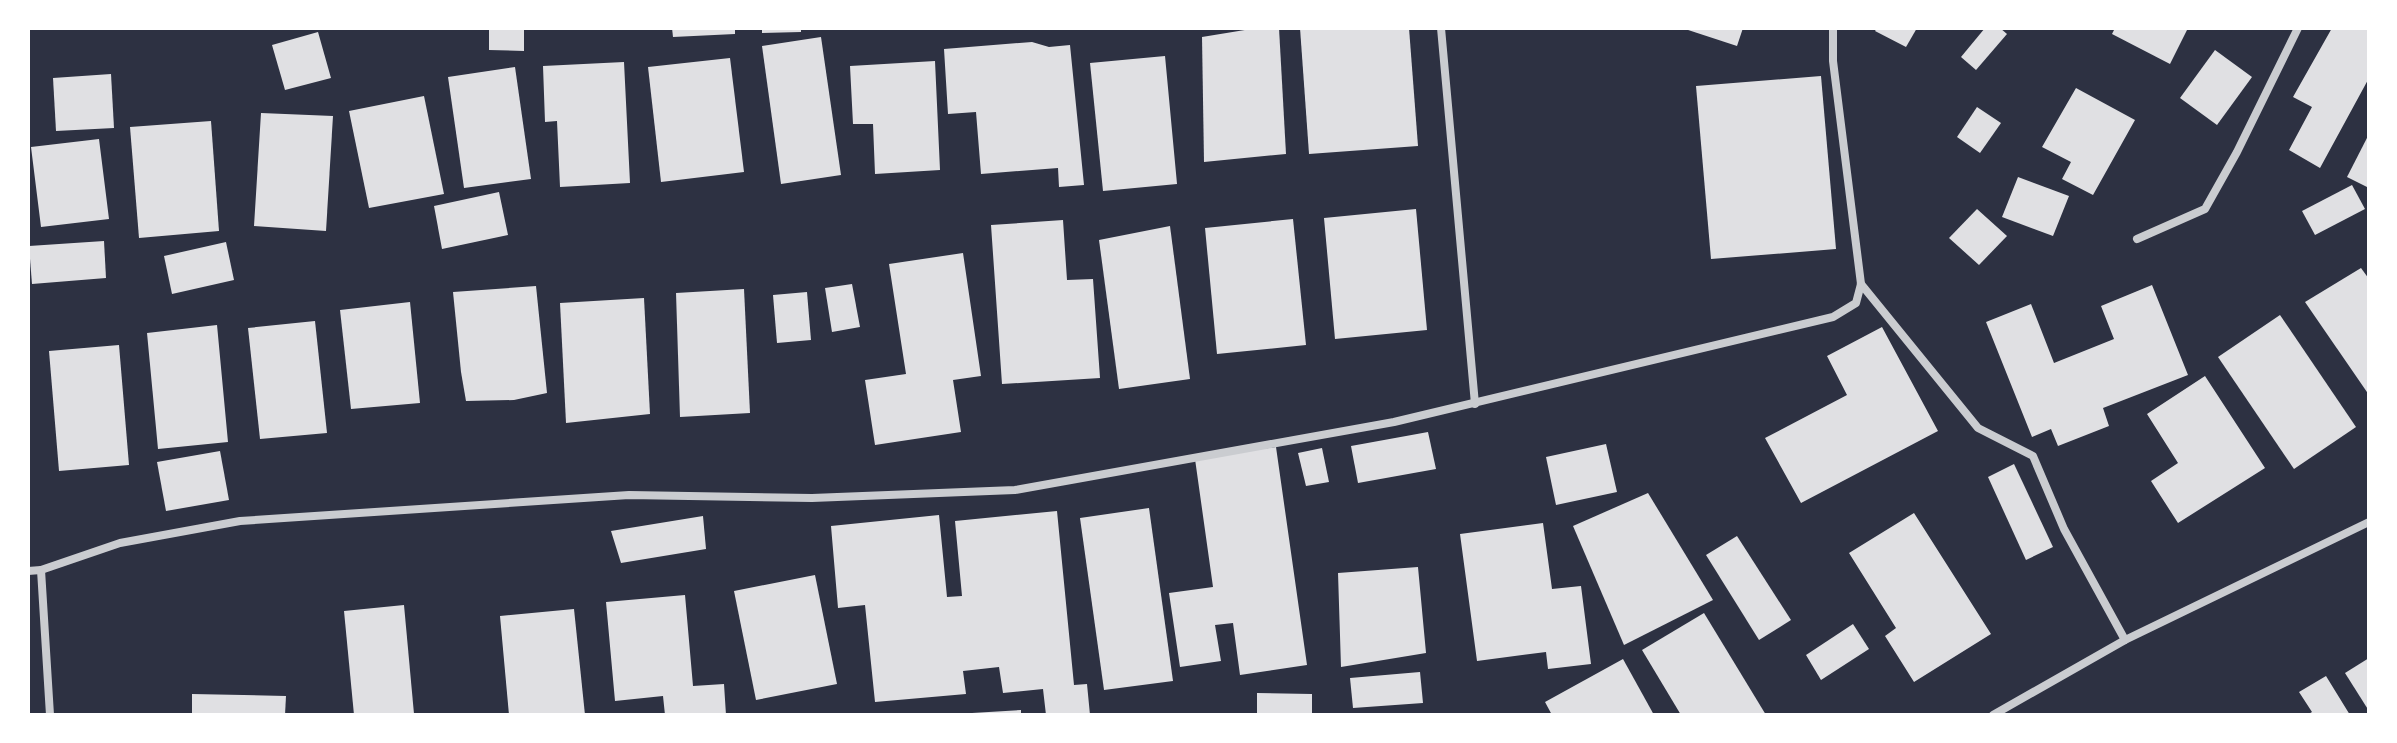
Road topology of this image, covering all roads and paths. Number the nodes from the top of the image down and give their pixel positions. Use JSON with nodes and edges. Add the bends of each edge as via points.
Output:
{"nodes":[{"id":1,"x":1441,"y":28,"type":"edge"},
{"id":2,"x":1833,"y":28,"type":"edge"},
{"id":3,"x":2298,"y":28,"type":"edge"},
{"id":4,"x":2137,"y":239,"type":"dead end"},
{"id":5,"x":1861,"y":284,"type":"junction"},
{"id":6,"x":1475,"y":404,"type":"junction"},
{"id":7,"x":2369,"y":522,"type":"edge"},
{"id":8,"x":41,"y":570,"type":"junction"},
{"id":9,"x":28,"y":571,"type":"edge"},
{"id":10,"x":2125,"y":640,"type":"junction"},
{"id":11,"x":50,"y":715,"type":"edge"},
{"id":12,"x":1993,"y":715,"type":"edge"}],
"edges":[{"from":1,"to":6,"type":"street"},
{"from":2,"to":5,"type":"street"},
{"from":3,"to":4,"type":"street","via":[[2205,209]]},
{"from":5,"to":6,"type":"street","via":[[1856,303],[1833,317]]},
{"from":5,"to":10,"type":"street","via":[[1978,428],[2033,456],[2064,529]]},
{"from":6,"to":8,"type":"street","via":[[1015,490],[812,498],[629,495],[240,521],[120,543]]},
{"from":7,"to":10,"type":"street"},
{"from":8,"to":9,"type":"street"},
{"from":8,"to":11,"type":"street"},
{"from":10,"to":12,"type":"street"}]}
